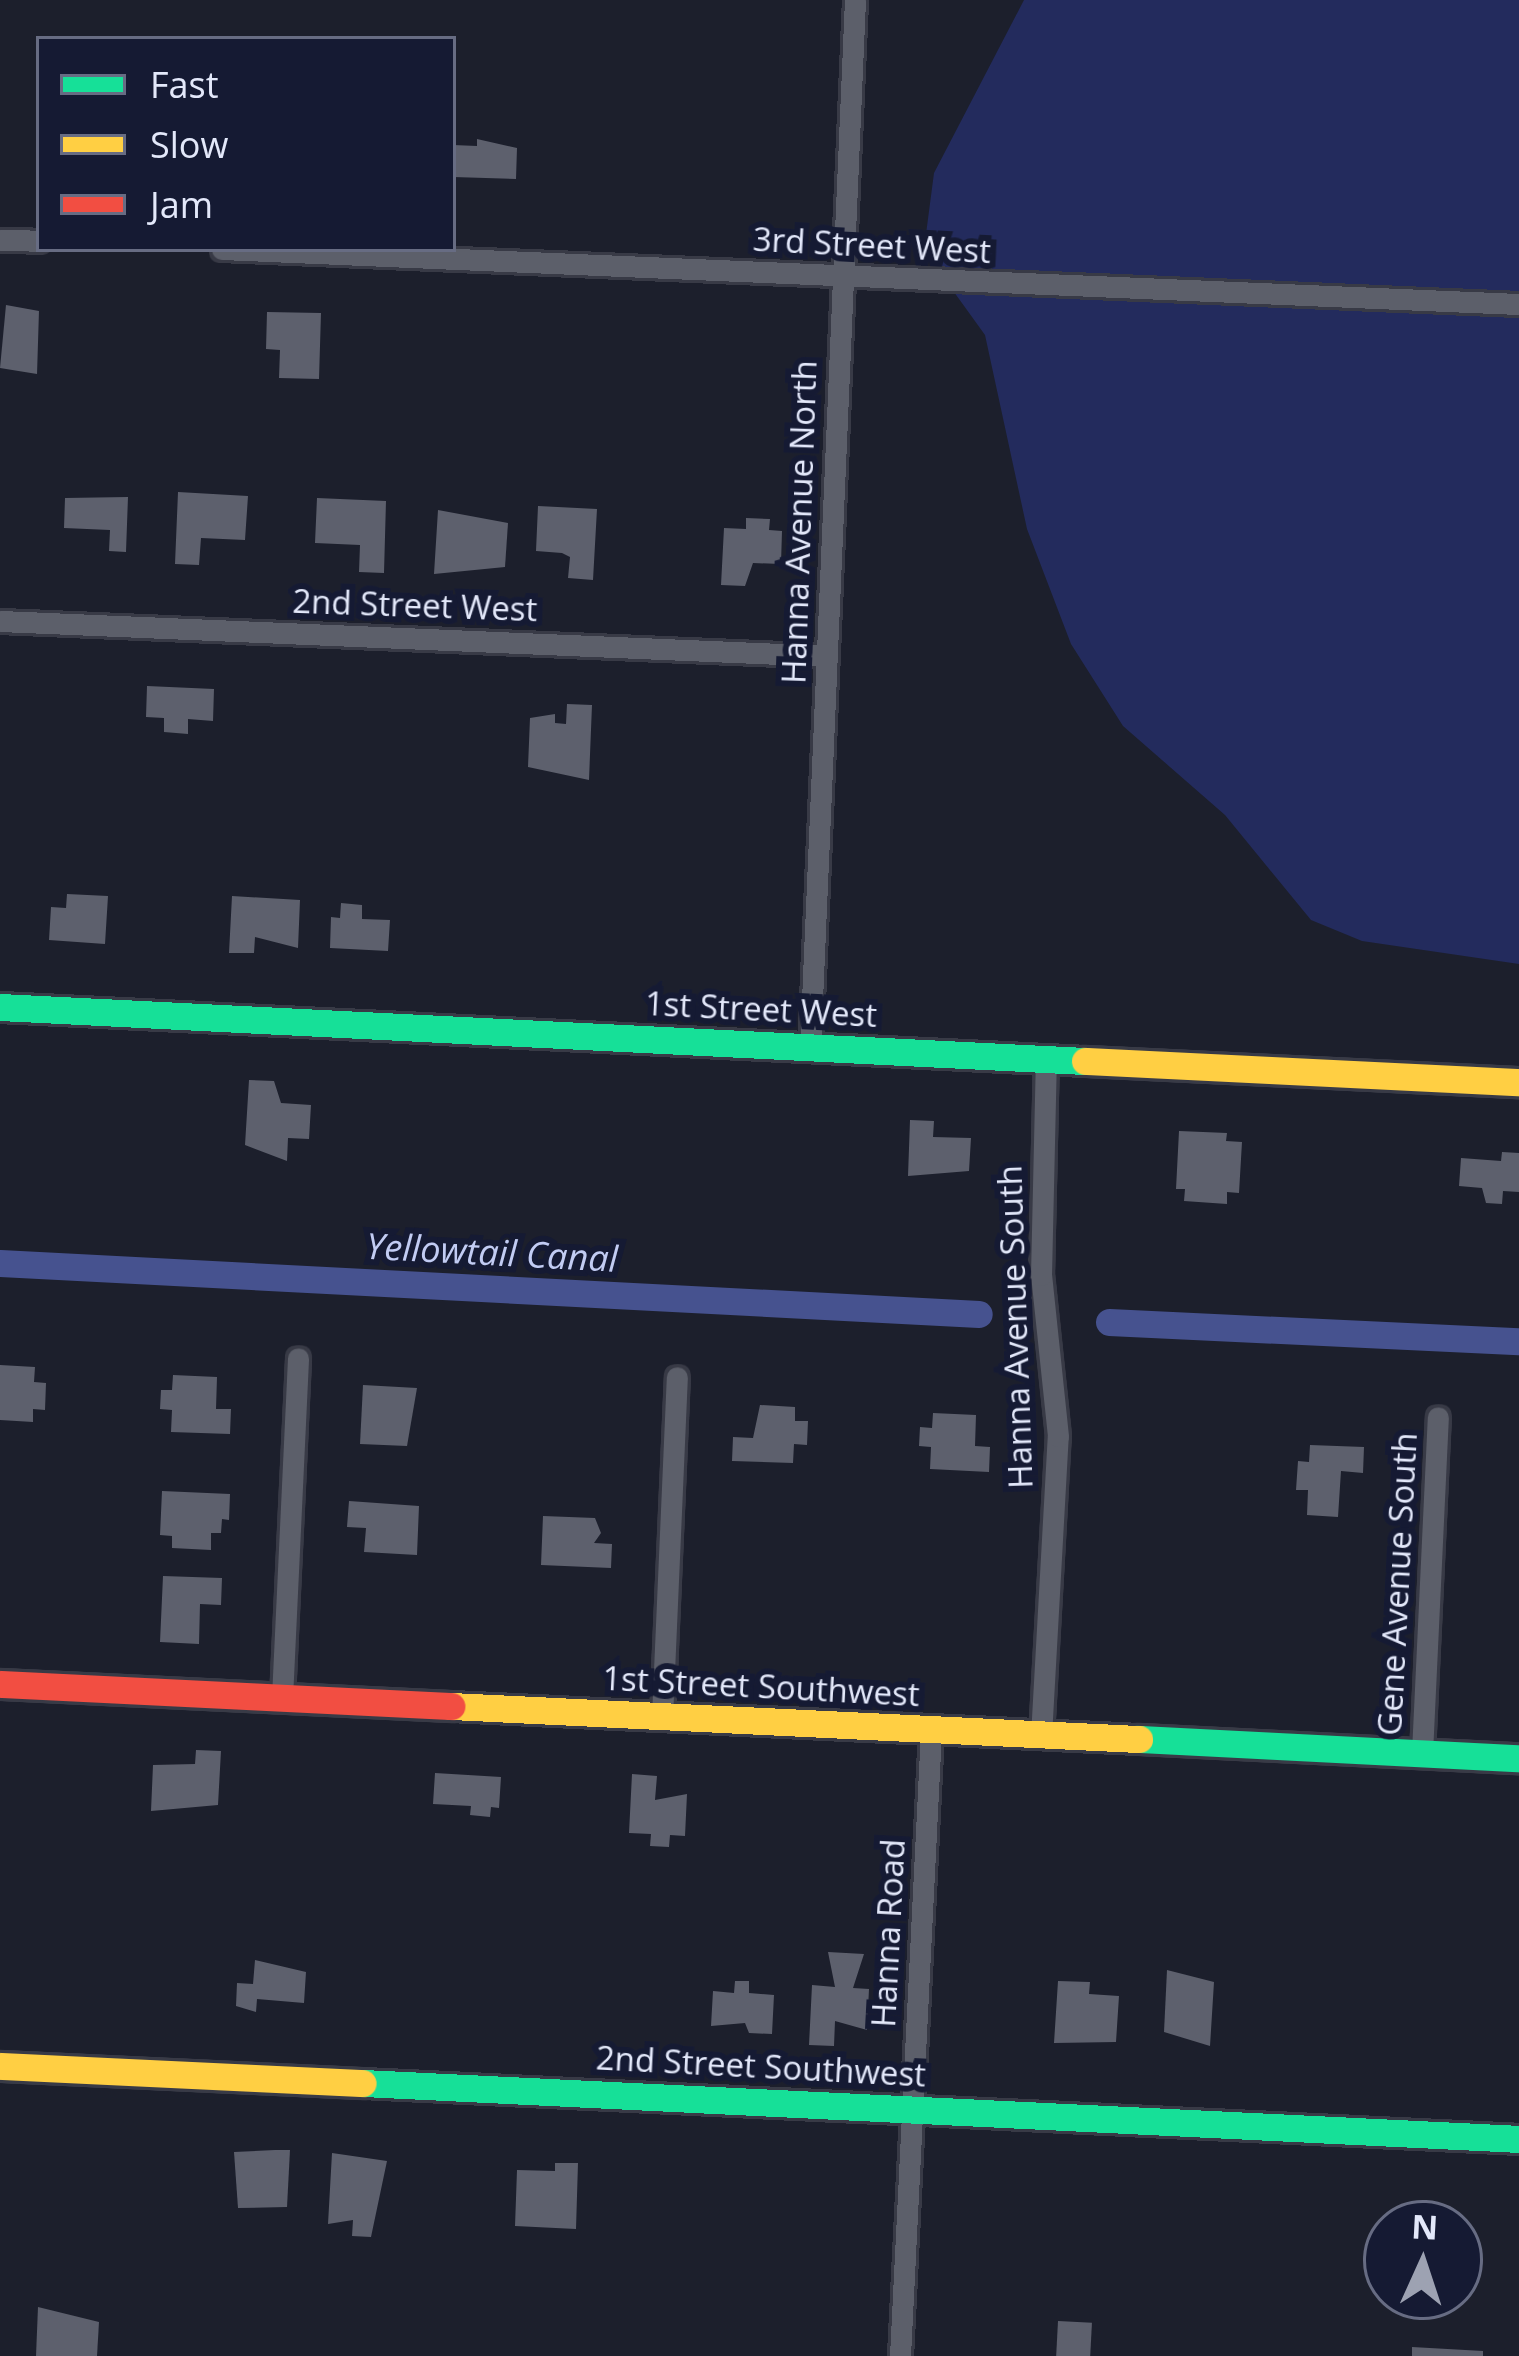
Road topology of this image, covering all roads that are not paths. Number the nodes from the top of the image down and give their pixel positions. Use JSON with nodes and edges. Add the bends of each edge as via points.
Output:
{"nodes":[{"id":1,"x":855,"y":0,"type":"edge"},
{"id":2,"x":0,"y":240,"type":"edge"},
{"id":3,"x":36,"y":241,"type":"edge"},
{"id":4,"x":294,"y":252,"type":"edge"},
{"id":5,"x":842,"y":275,"type":"junction"},
{"id":6,"x":1519,"y":304,"type":"edge"},
{"id":7,"x":0,"y":621,"type":"edge"},
{"id":8,"x":827,"y":656,"type":"junction"},
{"id":9,"x":0,"y":1007,"type":"edge"},
{"id":10,"x":810,"y":1047,"type":"junction"},
{"id":11,"x":1046,"y":1059,"type":"junction"},
{"id":12,"x":1519,"y":1082,"type":"edge"},
{"id":13,"x":298,"y":1358,"type":"dead end"},
{"id":14,"x":677,"y":1377,"type":"dead end"},
{"id":15,"x":1438,"y":1417,"type":"dead end"},
{"id":16,"x":0,"y":1684,"type":"edge"},
{"id":17,"x":282,"y":1698,"type":"junction"},
{"id":18,"x":662,"y":1717,"type":"junction"},
{"id":19,"x":932,"y":1730,"type":"junction"},
{"id":20,"x":1042,"y":1736,"type":"junction"},
{"id":21,"x":1422,"y":1754,"type":"junction"},
{"id":22,"x":1519,"y":1758,"type":"edge"},
{"id":23,"x":0,"y":2066,"type":"edge"},
{"id":24,"x":911,"y":2110,"type":"junction"},
{"id":25,"x":1519,"y":2139,"type":"edge"},
{"id":26,"x":900,"y":2356,"type":"edge"}],
"edges":[{"from":1,"to":5,"type":"street","name":"Hanna Avenue North"},
{"from":2,"to":3,"type":"street"},
{"from":4,"to":5,"type":"street","name":"3rd Street West"},
{"from":5,"to":6,"type":"street","name":"3rd Street West"},
{"from":5,"to":8,"type":"street","name":"Hanna Avenue North"},
{"from":7,"to":8,"type":"street","name":"2nd Street West"},
{"from":8,"to":10,"type":"street","name":"Hanna Avenue North"},
{"from":9,"to":10,"type":"street","name":"1st Street West"},
{"from":10,"to":11,"type":"street","name":"1st Street West"},
{"from":11,"to":12,"type":"street","name":"1st Street West"},
{"from":11,"to":20,"type":"street","name":"Hanna Avenue South","via":[[1041,1275],[1058,1436]]},
{"from":13,"to":17,"type":"street"},
{"from":14,"to":18,"type":"street"},
{"from":15,"to":21,"type":"street","name":"Gene Avenue South"},
{"from":16,"to":17,"type":"street","name":"1st Street Southwest"},
{"from":17,"to":18,"type":"street","name":"1st Street Southwest"},
{"from":18,"to":19,"type":"street","name":"1st Street Southwest"},
{"from":19,"to":20,"type":"street","name":"1st Street Southwest"},
{"from":19,"to":24,"type":"street","name":"Hanna Road"},
{"from":20,"to":21,"type":"street","name":"1st Street Southwest"},
{"from":21,"to":22,"type":"street","name":"1st Street Southwest"},
{"from":23,"to":24,"type":"street","name":"2nd Street Southwest"},
{"from":24,"to":25,"type":"street","name":"2nd Street Southwest"},
{"from":24,"to":26,"type":"street","name":"Hanna Road"}]}
